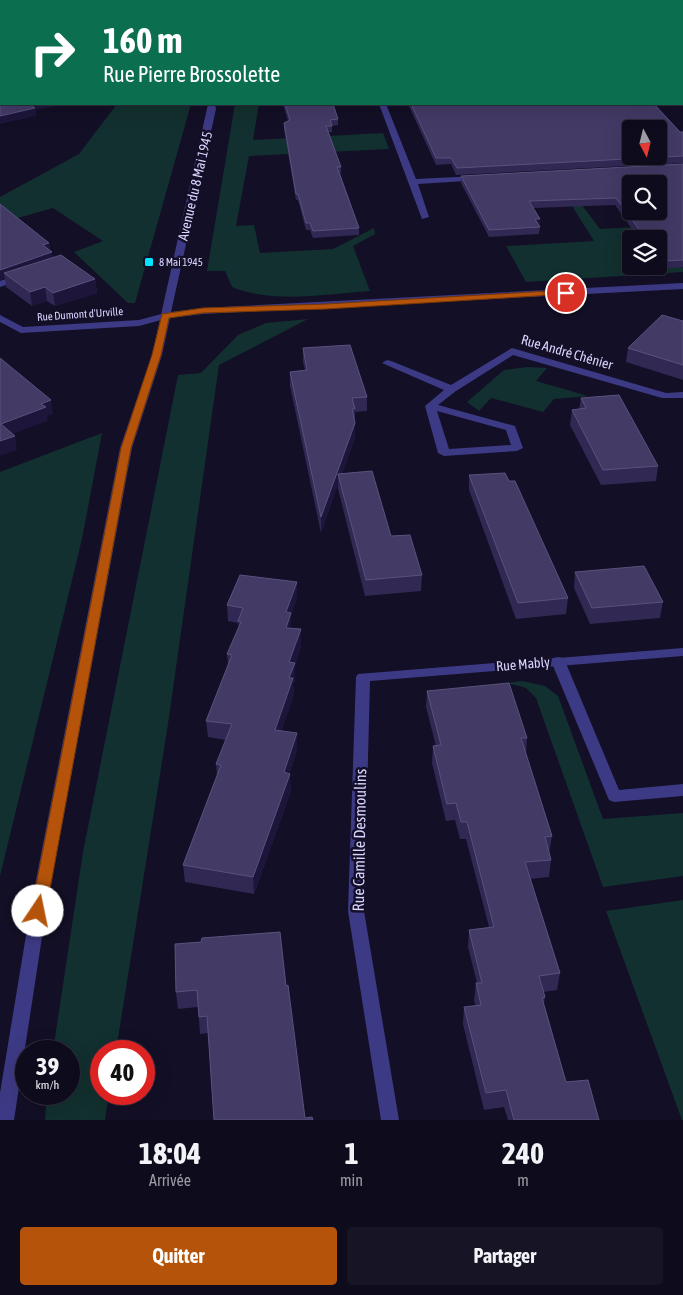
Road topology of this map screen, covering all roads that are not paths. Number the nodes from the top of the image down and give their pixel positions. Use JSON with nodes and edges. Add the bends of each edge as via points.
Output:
{"nodes":[{"id":1,"x":212,"y":105,"type":"edge"},
{"id":2,"x":382,"y":105,"type":"edge"},
{"id":3,"x":492,"y":177,"type":"edge"},
{"id":4,"x":413,"y":182,"type":"junction"},
{"id":5,"x":425,"y":217,"type":"dead end"},
{"id":6,"x":34,"y":272,"type":"edge"},
{"id":7,"x":0,"y":284,"type":"edge"},
{"id":8,"x":683,"y":286,"type":"edge"},
{"id":9,"x":165,"y":316,"type":"junction"},
{"id":10,"x":0,"y":318,"type":"edge"},
{"id":11,"x":387,"y":363,"type":"dead end"},
{"id":12,"x":452,"y":389,"type":"junction"},
{"id":13,"x":683,"y":395,"type":"edge"},
{"id":14,"x":430,"y":406,"type":"junction"},
{"id":15,"x":683,"y":652,"type":"edge"},
{"id":16,"x":558,"y":661,"type":"junction"},
{"id":17,"x":363,"y":677,"type":"joint"},
{"id":18,"x":683,"y":790,"type":"edge"},
{"id":19,"x":5,"y":1120,"type":"edge"},
{"id":20,"x":390,"y":1120,"type":"edge"}],
"edges":[{"from":1,"to":9,"type":"street","name":"Avenue du 8 Mai 1945"},
{"from":2,"to":4,"type":"street"},
{"from":3,"to":4,"type":"street"},
{"from":4,"to":5,"type":"street"},
{"from":6,"to":7,"type":"street"},
{"from":8,"to":9,"type":"street","name":"Rue Dumont d'Urville","via":[[203,311]]},
{"from":9,"to":10,"type":"street","name":"Rue Dumont d'Urville","via":[[139,323],[22,330]]},
{"from":9,"to":19,"type":"street","name":"Avenue du 8 Mai 1945","via":[[126,448],[38,911]]},
{"from":11,"to":12,"type":"street"},
{"from":12,"to":13,"type":"street","name":"Rue André Chénier","via":[[512,351],[666,396]]},
{"from":12,"to":14,"type":"street","name":"Rue André Chénier"},
{"from":14,"to":14,"type":"street","via":[[444,453],[517,448],[511,428]]},
{"from":15,"to":16,"type":"street","name":"Rue Mably"},
{"from":16,"to":17,"type":"street","name":"Rue Mably"},
{"from":16,"to":18,"type":"street","via":[[614,796]]},
{"from":17,"to":20,"type":"street","name":"Rue Camille Desmoulins","via":[[356,911]]}]}
